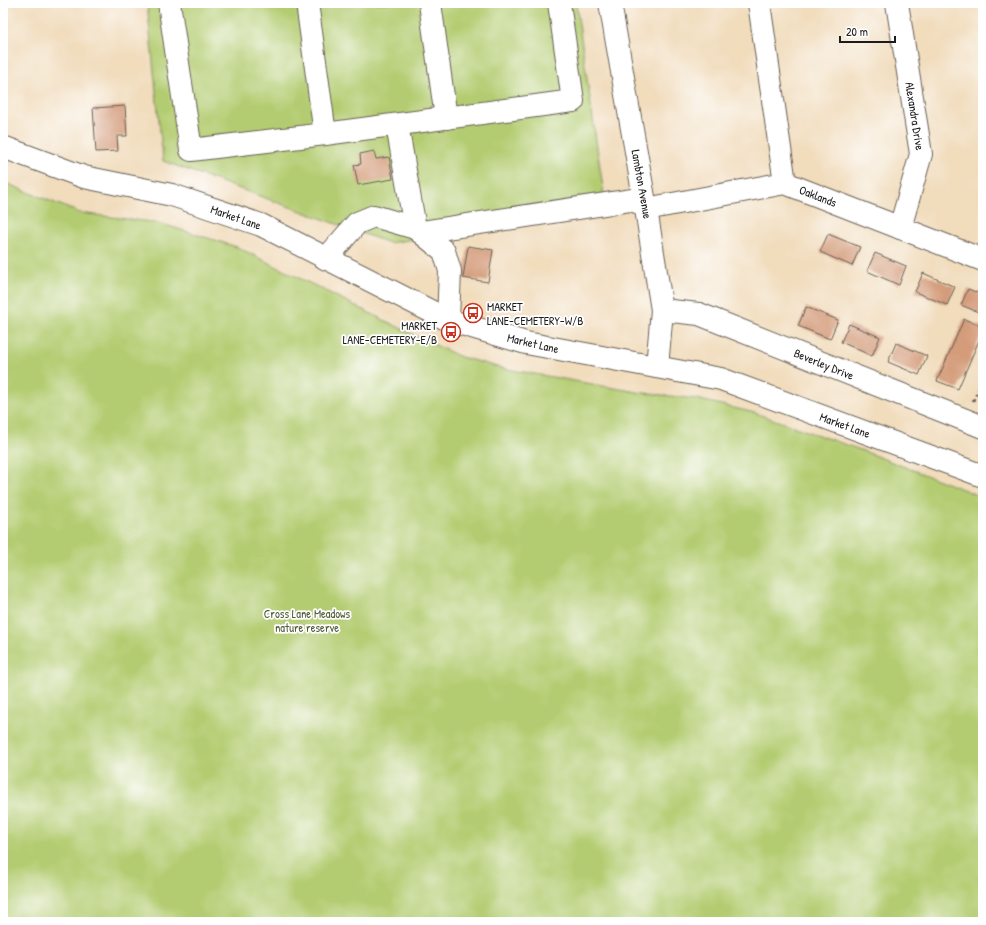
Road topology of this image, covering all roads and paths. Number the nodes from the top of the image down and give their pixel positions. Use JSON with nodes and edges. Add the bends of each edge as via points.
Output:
{"nodes":[{"id":1,"x":169,"y":3,"type":"edge"},
{"id":2,"x":307,"y":3,"type":"edge"},
{"id":3,"x":430,"y":3,"type":"edge"},
{"id":4,"x":559,"y":3,"type":"edge"},
{"id":5,"x":610,"y":3,"type":"edge"},
{"id":6,"x":759,"y":3,"type":"edge"},
{"id":7,"x":896,"y":3,"type":"edge"},
{"id":8,"x":446,"y":118,"type":"junction"},
{"id":9,"x":397,"y":125,"type":"junction"},
{"id":10,"x":325,"y":134,"type":"junction"},
{"id":11,"x":3,"y":147,"type":"edge"},
{"id":12,"x":785,"y":183,"type":"junction"},
{"id":13,"x":646,"y":209,"type":"junction"},
{"id":14,"x":900,"y":228,"type":"junction"},
{"id":15,"x":418,"y":230,"type":"junction"},
{"id":16,"x":326,"y":259,"type":"junction"},
{"id":17,"x":983,"y":260,"type":"edge"},
{"id":18,"x":662,"y":310,"type":"junction"},
{"id":19,"x":448,"y":320,"type":"junction"},
{"id":20,"x":657,"y":367,"type":"junction"},
{"id":21,"x":983,"y":427,"type":"edge"},
{"id":22,"x":983,"y":476,"type":"edge"}],
"edges":[{"from":1,"to":10,"type":"street","via":[[191,150]]},
{"from":2,"to":10,"type":"street"},
{"from":3,"to":8,"type":"street"},
{"from":4,"to":8,"type":"street","via":[[573,101]]},
{"from":5,"to":13,"type":"street","name":"Lambton Avenue"},
{"from":6,"to":12,"type":"street"},
{"from":7,"to":14,"type":"street","name":"Alexandra Drive","via":[[921,154]]},
{"from":8,"to":9,"type":"street"},
{"from":9,"to":10,"type":"street"},
{"from":9,"to":15,"type":"street"},
{"from":11,"to":16,"type":"street","name":"Market Lane","via":[[84,177],[172,195],[261,225]]},
{"from":12,"to":13,"type":"street","name":"Oaklands"},
{"from":12,"to":14,"type":"street","name":"Oaklands"},
{"from":13,"to":15,"type":"street","via":[[640,203],[631,200]]},
{"from":13,"to":18,"type":"street","name":"Lambton Avenue"},
{"from":14,"to":17,"type":"street","name":"Oaklands"},
{"from":15,"to":16,"type":"street","via":[[374,216],[358,223]]},
{"from":15,"to":19,"type":"street","via":[[444,251],[450,271]]},
{"from":16,"to":19,"type":"street","name":"Market Lane"},
{"from":18,"to":20,"type":"street","name":"Lambton Avenue"},
{"from":18,"to":21,"type":"street","name":"Beverley Drive","via":[[700,314]]},
{"from":19,"to":20,"type":"street","name":"Market Lane","via":[[526,343]]},
{"from":20,"to":22,"type":"street","name":"Market Lane","via":[[721,378]]}]}
